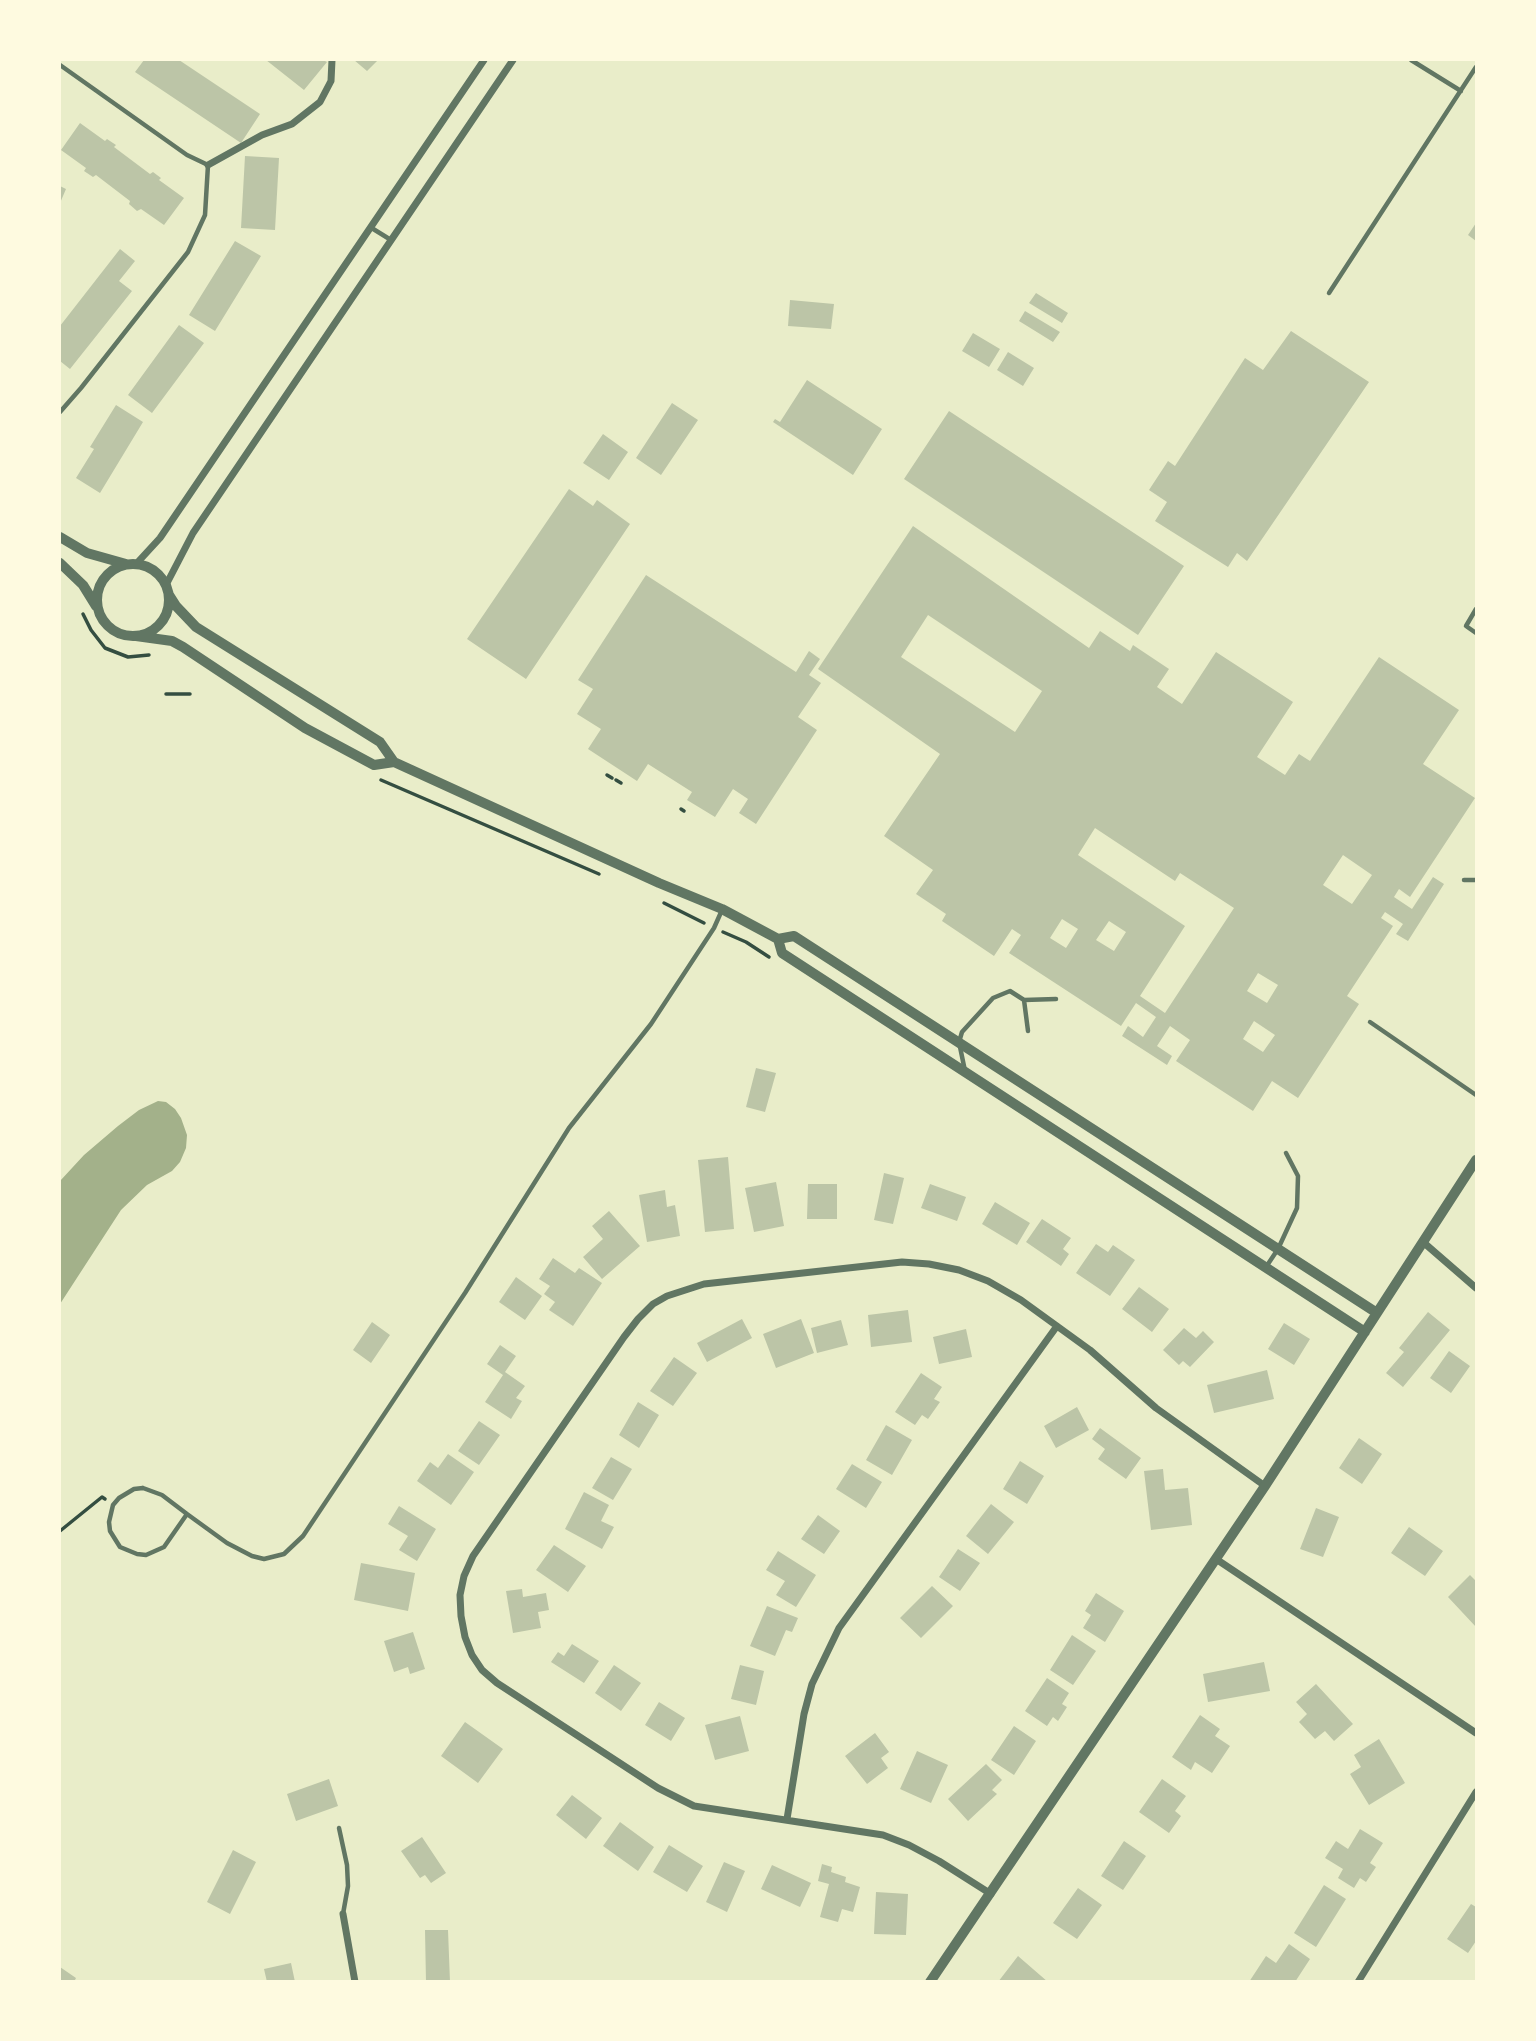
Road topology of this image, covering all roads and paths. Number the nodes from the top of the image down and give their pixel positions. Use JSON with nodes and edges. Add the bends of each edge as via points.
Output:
{"nodes":[{"id":1,"x":332,"y":60,"type":"edge"},
{"id":2,"x":484,"y":60,"type":"edge"},
{"id":3,"x":513,"y":60,"type":"edge"},
{"id":4,"x":1411,"y":60,"type":"edge"},
{"id":5,"x":60,"y":65,"type":"edge"},
{"id":6,"x":1476,"y":68,"type":"edge"},
{"id":7,"x":1461,"y":91,"type":"junction"},
{"id":8,"x":208,"y":165,"type":"junction"},
{"id":9,"x":370,"y":227,"type":"junction"},
{"id":10,"x":391,"y":240,"type":"junction"},
{"id":11,"x":1329,"y":293,"type":"dead end"},
{"id":12,"x":60,"y":412,"type":"edge"},
{"id":13,"x":60,"y":537,"type":"edge"},
{"id":14,"x":60,"y":563,"type":"edge"},
{"id":15,"x":131,"y":563,"type":"junction"},
{"id":16,"x":168,"y":590,"type":"junction"},
{"id":17,"x":97,"y":606,"type":"junction"},
{"id":18,"x":1476,"y":609,"type":"edge"},
{"id":19,"x":1476,"y":633,"type":"edge"},
{"id":20,"x":136,"y":636,"type":"junction"},
{"id":21,"x":166,"y":694,"type":"dead end"},
{"id":22,"x":190,"y":694,"type":"dead end"},
{"id":23,"x":394,"y":762,"type":"junction"},
{"id":24,"x":607,"y":775,"type":"dead end"},
{"id":25,"x":616,"y":780,"type":"dead end"},
{"id":26,"x":1464,"y":880,"type":"dead end"},
{"id":27,"x":1476,"y":880,"type":"edge"},
{"id":28,"x":722,"y":909,"type":"junction"},
{"id":29,"x":778,"y":939,"type":"junction"},
{"id":30,"x":1056,"y":999,"type":"dead end"},
{"id":31,"x":1024,"y":1000,"type":"junction"},
{"id":32,"x":1370,"y":1022,"type":"dead end"},
{"id":33,"x":1028,"y":1031,"type":"dead end"},
{"id":34,"x":959,"y":1042,"type":"junction"},
{"id":35,"x":966,"y":1072,"type":"junction"},
{"id":36,"x":1476,"y":1095,"type":"edge"},
{"id":37,"x":1286,"y":1153,"type":"dead end"},
{"id":38,"x":1476,"y":1160,"type":"edge"},
{"id":39,"x":1423,"y":1242,"type":"junction"},
{"id":40,"x":1278,"y":1249,"type":"junction"},
{"id":41,"x":1266,"y":1268,"type":"junction"},
{"id":42,"x":1476,"y":1288,"type":"edge"},
{"id":43,"x":1377,"y":1313,"type":"junction"},
{"id":44,"x":1057,"y":1326,"type":"junction"},
{"id":45,"x":1365,"y":1332,"type":"junction"},
{"id":46,"x":1265,"y":1486,"type":"junction"},
{"id":47,"x":113,"y":1505,"type":"junction"},
{"id":48,"x":187,"y":1514,"type":"junction"},
{"id":49,"x":60,"y":1531,"type":"edge"},
{"id":50,"x":1216,"y":1559,"type":"junction"},
{"id":51,"x":1476,"y":1733,"type":"edge"},
{"id":52,"x":1476,"y":1792,"type":"edge"},
{"id":53,"x":787,"y":1819,"type":"junction"},
{"id":54,"x":339,"y":1828,"type":"dead end"},
{"id":55,"x":991,"y":1894,"type":"junction"},
{"id":56,"x":343,"y":1914,"type":"joint"},
{"id":57,"x":355,"y":1982,"type":"edge"},
{"id":58,"x":930,"y":1982,"type":"edge"},
{"id":59,"x":1357,"y":1982,"type":"edge"}],
"edges":[{"from":1,"to":8,"type":"street","via":[[331,81],[320,102],[292,124]]},
{"from":2,"to":9,"type":"street"},
{"from":3,"to":10,"type":"street"},
{"from":4,"to":7,"type":"lane"},
{"from":5,"to":8,"type":"lane"},
{"from":6,"to":7,"type":"lane"},
{"from":7,"to":11,"type":"lane"},
{"from":8,"to":12,"type":"lane","via":[[205,215],[188,252]]},
{"from":9,"to":10,"type":"lane"},
{"from":9,"to":15,"type":"street","via":[[160,538]]},
{"from":10,"to":16,"type":"street","via":[[193,533]]},
{"from":13,"to":15,"type":"street","via":[[87,553]]},
{"from":14,"to":17,"type":"street","via":[[83,584]]},
{"from":15,"to":16,"type":"street","via":[[153,569]]},
{"from":15,"to":17,"type":"street","via":[[113,569],[103,579]]},
{"from":16,"to":20,"type":"street","via":[[168,611],[160,624]]},
{"from":16,"to":23,"type":"street","via":[[176,606],[196,626],[380,742]]},
{"from":17,"to":20,"type":"street","via":[[111,629]]},
{"from":18,"to":19,"type":"lane","via":[[1466,626]]},
{"from":20,"to":23,"type":"street","via":[[172,641],[305,728],[374,765]]},
{"from":21,"to":22,"type":"path"},
{"from":23,"to":28,"type":"street"},
{"from":24,"to":25,"type":"path"},
{"from":26,"to":27,"type":"lane"},
{"from":28,"to":29,"type":"street"},
{"from":28,"to":48,"type":"lane","via":[[651,1024],[569,1128],[303,1536],[284,1554],[264,1559],[227,1543]]},
{"from":29,"to":34,"type":"street","via":[[794,936]]},
{"from":29,"to":35,"type":"street","via":[[782,953]]},
{"from":30,"to":31,"type":"lane"},
{"from":31,"to":33,"type":"lane"},
{"from":31,"to":34,"type":"lane","via":[[1010,991],[993,998],[962,1032]]},
{"from":32,"to":36,"type":"lane"},
{"from":34,"to":35,"type":"lane"},
{"from":34,"to":40,"type":"street"},
{"from":35,"to":41,"type":"street"},
{"from":37,"to":40,"type":"lane","via":[[1298,1177],[1297,1208]]},
{"from":38,"to":39,"type":"street"},
{"from":39,"to":42,"type":"street"},
{"from":39,"to":43,"type":"street"},
{"from":40,"to":41,"type":"lane"},
{"from":40,"to":43,"type":"street"},
{"from":41,"to":45,"type":"street"},
{"from":43,"to":45,"type":"street"},
{"from":44,"to":46,"type":"street","via":[[1156,1408]]},
{"from":44,"to":53,"type":"street","via":[[839,1628],[809,1694]]},
{"from":44,"to":53,"type":"street","via":[[988,1281],[929,1264],[902,1262],[728,1281],[675,1292],[638,1318],[473,1556],[460,1595],[463,1626],[472,1655],[497,1683],[658,1788],[694,1806]]},
{"from":45,"to":46,"type":"street"},
{"from":46,"to":50,"type":"street"},
{"from":47,"to":48,"type":"lane","via":[[126,1493],[144,1488]]},
{"from":47,"to":48,"type":"lane","via":[[109,1522],[114,1539],[137,1554],[164,1547]]},
{"from":47,"to":49,"type":"path","via":[[102,1497]]},
{"from":50,"to":51,"type":"street"},
{"from":50,"to":55,"type":"street"},
{"from":52,"to":59,"type":"street"},
{"from":53,"to":55,"type":"street","via":[[883,1835],[929,1856]]},
{"from":54,"to":56,"type":"lane","via":[[348,1875]]},
{"from":55,"to":58,"type":"street"},
{"from":56,"to":57,"type":"street"}]}
